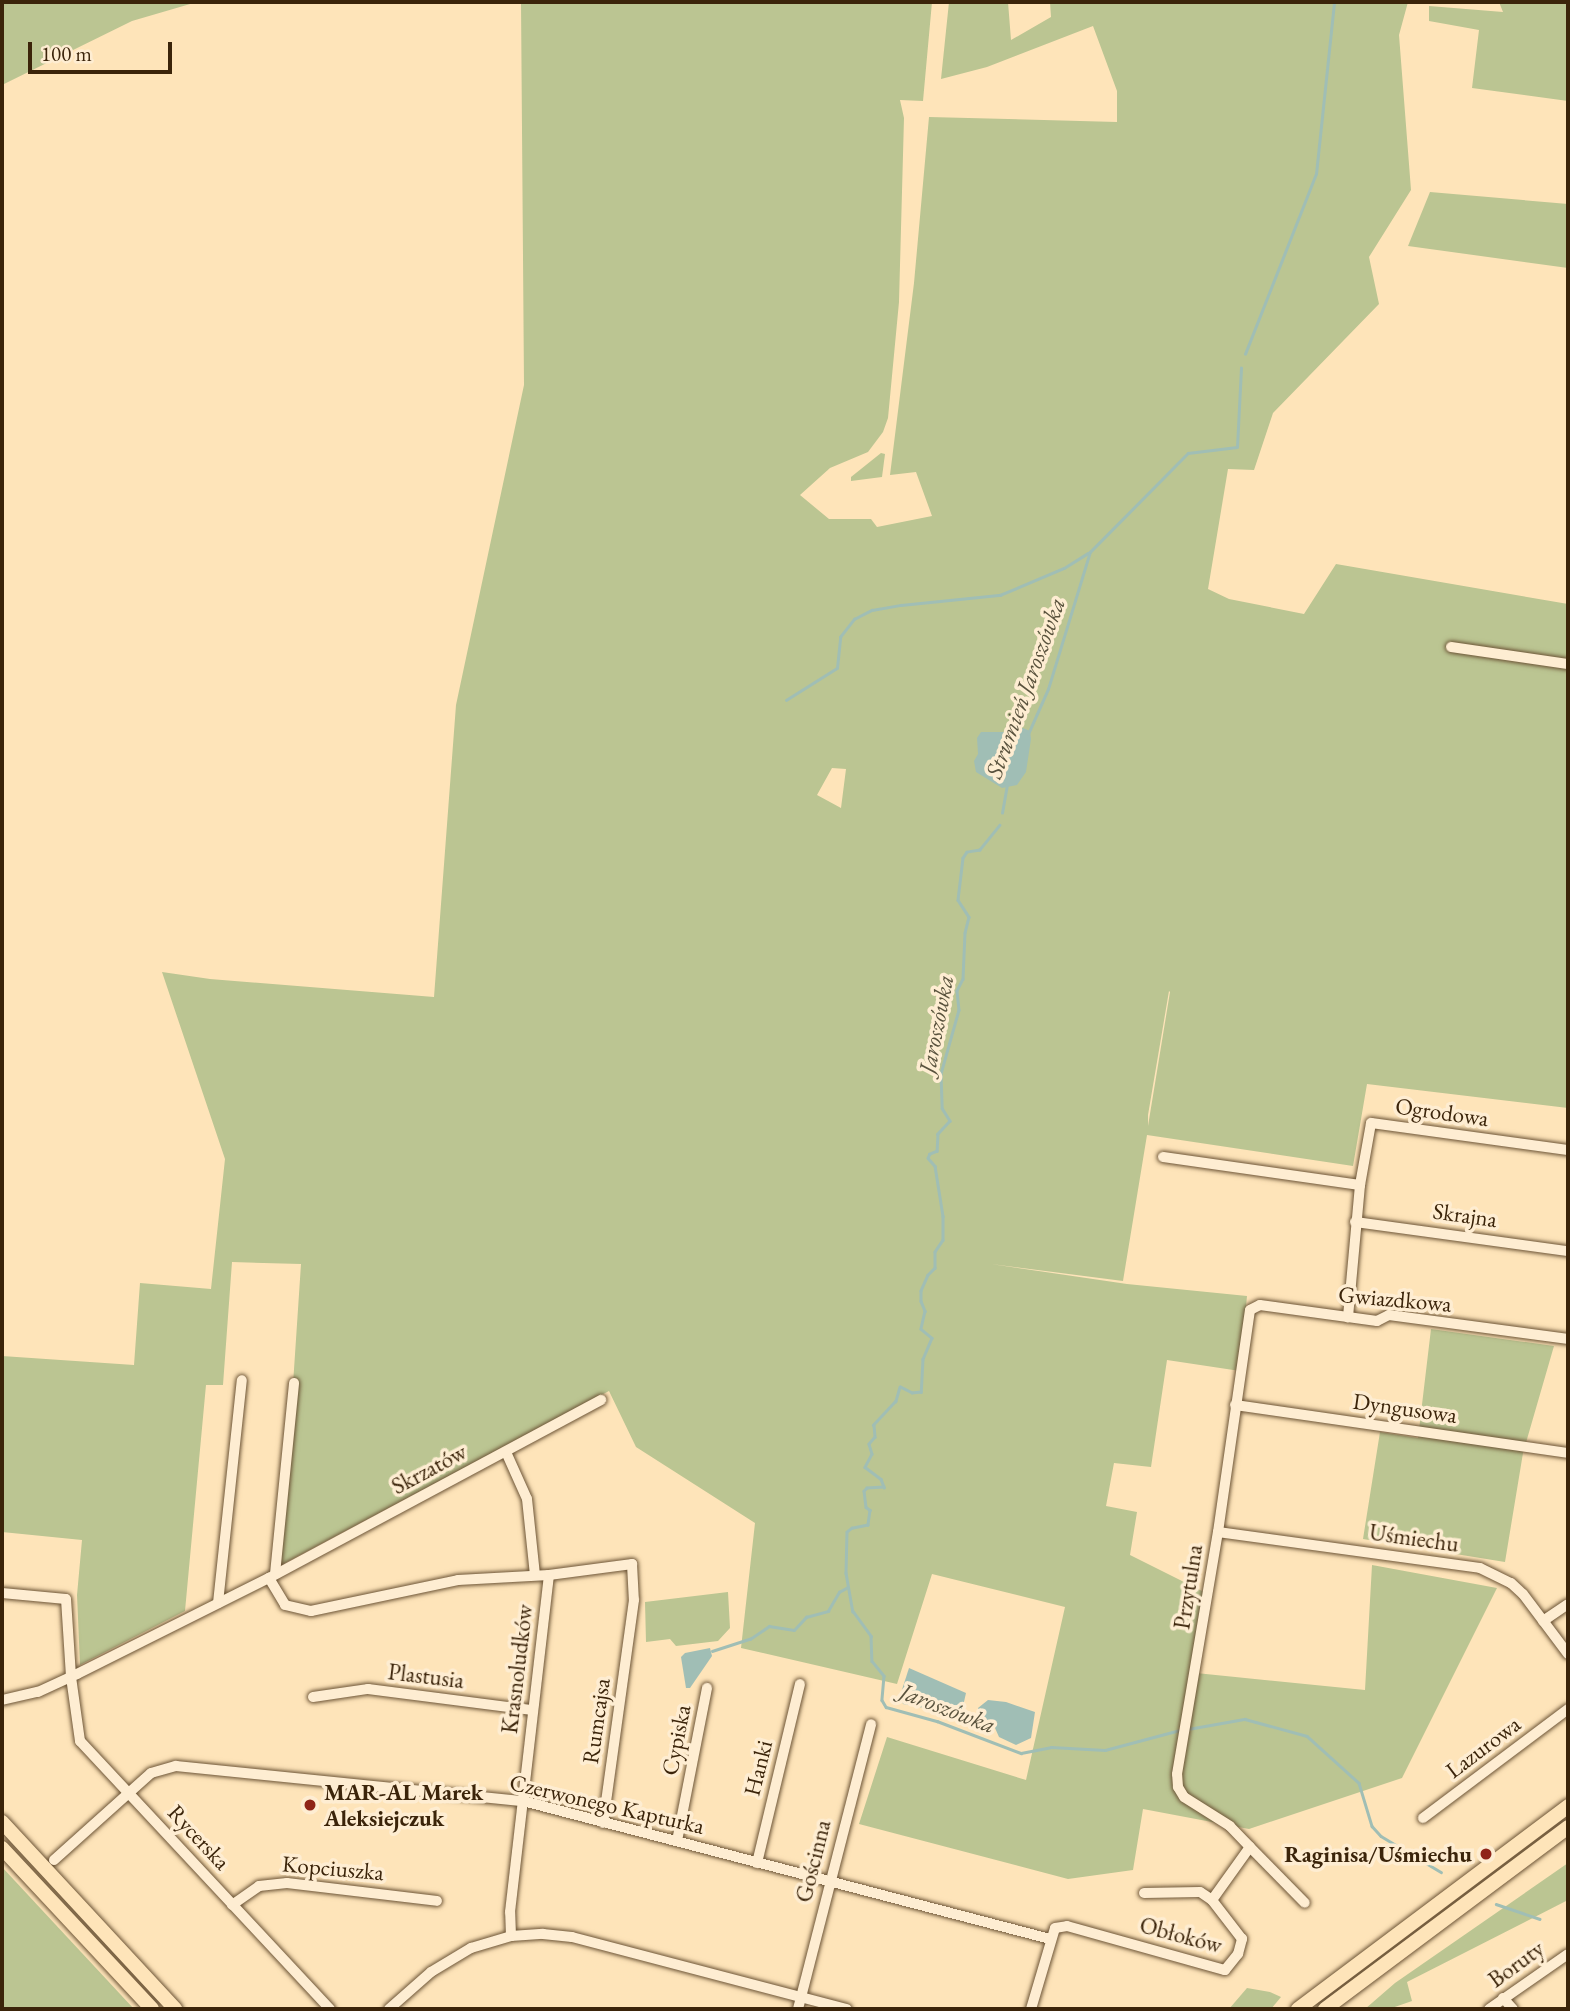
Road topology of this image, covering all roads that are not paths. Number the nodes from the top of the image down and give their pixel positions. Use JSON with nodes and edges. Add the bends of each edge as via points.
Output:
{"nodes":[{"id":1,"x":1451,"y":647,"type":"dead end"},
{"id":2,"x":1568,"y":664,"type":"edge"},
{"id":3,"x":1568,"y":1150,"type":"edge"},
{"id":4,"x":1163,"y":1157,"type":"dead end"},
{"id":5,"x":1360,"y":1185,"type":"junction"},
{"id":6,"x":1355,"y":1222,"type":"junction"},
{"id":7,"x":1568,"y":1251,"type":"edge"},
{"id":8,"x":1260,"y":1305,"type":"joint"},
{"id":9,"x":1348,"y":1317,"type":"junction"},
{"id":10,"x":1568,"y":1339,"type":"edge"},
{"id":11,"x":242,"y":1380,"type":"dead end"},
{"id":12,"x":294,"y":1383,"type":"dead end"},
{"id":13,"x":601,"y":1400,"type":"dead end"},
{"id":14,"x":1235,"y":1405,"type":"junction"},
{"id":15,"x":506,"y":1452,"type":"junction"},
{"id":16,"x":1568,"y":1453,"type":"edge"},
{"id":17,"x":1218,"y":1532,"type":"junction"},
{"id":18,"x":632,"y":1564,"type":"joint"},
{"id":19,"x":549,"y":1574,"type":"junction"},
{"id":20,"x":535,"y":1575,"type":"junction"},
{"id":21,"x":272,"y":1576,"type":"junction"},
{"id":22,"x":2,"y":1593,"type":"edge"},
{"id":23,"x":218,"y":1603,"type":"junction"},
{"id":24,"x":1568,"y":1604,"type":"edge"},
{"id":25,"x":1544,"y":1621,"type":"junction"},
{"id":26,"x":1568,"y":1654,"type":"edge"},
{"id":27,"x":71,"y":1677,"type":"junction"},
{"id":28,"x":800,"y":1684,"type":"dead end"},
{"id":29,"x":707,"y":1688,"type":"dead end"},
{"id":30,"x":313,"y":1697,"type":"dead end"},
{"id":31,"x":2,"y":1700,"type":"edge"},
{"id":32,"x":1568,"y":1709,"type":"edge"},
{"id":33,"x":533,"y":1710,"type":"junction"},
{"id":34,"x":871,"y":1724,"type":"dead end"},
{"id":35,"x":129,"y":1792,"type":"junction"},
{"id":36,"x":523,"y":1801,"type":"junction"},
{"id":37,"x":1568,"y":1806,"type":"edge"},
{"id":38,"x":1423,"y":1818,"type":"dead end"},
{"id":39,"x":2,"y":1822,"type":"edge"},
{"id":40,"x":603,"y":1823,"type":"junction"},
{"id":41,"x":1568,"y":1828,"type":"edge"},
{"id":42,"x":677,"y":1841,"type":"junction"},
{"id":43,"x":1250,"y":1847,"type":"junction"},
{"id":44,"x":2,"y":1849,"type":"edge"},
{"id":45,"x":54,"y":1860,"type":"dead end"},
{"id":46,"x":757,"y":1863,"type":"junction"},
{"id":47,"x":828,"y":1883,"type":"junction"},
{"id":48,"x":1144,"y":1893,"type":"dead end"},
{"id":49,"x":437,"y":1900,"type":"dead end"},
{"id":50,"x":1212,"y":1900,"type":"junction"},
{"id":51,"x":1305,"y":1903,"type":"dead end"},
{"id":52,"x":232,"y":1905,"type":"junction"},
{"id":53,"x":100,"y":1928,"type":"junction"},
{"id":54,"x":511,"y":1936,"type":"junction"},
{"id":55,"x":84,"y":1937,"type":"junction"},
{"id":56,"x":1050,"y":1939,"type":"junction"},
{"id":57,"x":1568,"y":1954,"type":"edge"},
{"id":58,"x":801,"y":1997,"type":"junction"},
{"id":59,"x":1503,"y":1998,"type":"junction"},
{"id":60,"x":152,"y":2009,"type":"edge"},
{"id":61,"x":175,"y":2009,"type":"edge"},
{"id":62,"x":330,"y":2009,"type":"edge"},
{"id":63,"x":389,"y":2009,"type":"edge"},
{"id":64,"x":798,"y":2009,"type":"edge"},
{"id":65,"x":847,"y":2009,"type":"edge"},
{"id":66,"x":1031,"y":2009,"type":"edge"},
{"id":67,"x":1298,"y":2009,"type":"edge"},
{"id":68,"x":1325,"y":2009,"type":"edge"},
{"id":69,"x":1489,"y":2009,"type":"edge"},
{"id":70,"x":1513,"y":2009,"type":"edge"}],
"edges":[{"from":1,"to":2,"type":"street"},
{"from":3,"to":5,"type":"street","name":"Ogrodowa","via":[[1371,1124]]},
{"from":4,"to":5,"type":"street"},
{"from":5,"to":6,"type":"street","name":"Ogrodowa"},
{"from":6,"to":7,"type":"street","name":"Skrajna"},
{"from":6,"to":9,"type":"street","name":"Ogrodowa"},
{"from":8,"to":9,"type":"street","name":"Gwiazdkowa"},
{"from":8,"to":14,"type":"street","name":"Przytulna","via":[[1248,1315]]},
{"from":9,"to":10,"type":"street","name":"Gwiazdkowa","via":[[1377,1321],[1390,1315]]},
{"from":11,"to":23,"type":"street"},
{"from":12,"to":21,"type":"street"},
{"from":13,"to":15,"type":"street","name":"Skrzatów"},
{"from":14,"to":16,"type":"street","name":"Dyngusowa"},
{"from":14,"to":17,"type":"street","name":"Przytulna"},
{"from":15,"to":20,"type":"street","name":"Krasnoludków","via":[[527,1499]]},
{"from":15,"to":21,"type":"street","name":"Skrzatów"},
{"from":17,"to":25,"type":"street","name":"Uśmiechu","via":[[1480,1569],[1511,1583]]},
{"from":17,"to":43,"type":"street","name":"Przytulna","via":[[1177,1780],[1184,1797],[1230,1826]]},
{"from":18,"to":19,"type":"street","name":"Krasnoludków"},
{"from":18,"to":40,"type":"street","name":"Rumcajsa","via":[[634,1600]]},
{"from":19,"to":20,"type":"street","name":"Krasnoludków"},
{"from":19,"to":33,"type":"street","name":"Krasnoludków"},
{"from":20,"to":21,"type":"street","name":"Krasnoludków","via":[[458,1580],[310,1611],[285,1605]]},
{"from":21,"to":23,"type":"street","name":"Skrzatów"},
{"from":22,"to":27,"type":"street","via":[[66,1599]]},
{"from":23,"to":27,"type":"street","name":"Skrzatów"},
{"from":24,"to":25,"type":"street"},
{"from":25,"to":26,"type":"street","name":"Uśmiechu"},
{"from":27,"to":31,"type":"street","name":"Skrzatów","via":[[38,1692]]},
{"from":27,"to":35,"type":"street","name":"Rycerska","via":[[80,1741]]},
{"from":28,"to":46,"type":"street","name":"Hanki"},
{"from":29,"to":42,"type":"street","name":"Cypiska"},
{"from":30,"to":33,"type":"street","name":"Plastusia","via":[[368,1689]]},
{"from":32,"to":38,"type":"street","name":"Lazurowa"},
{"from":33,"to":36,"type":"street","name":"Krasnoludków"},
{"from":34,"to":47,"type":"street","name":"Gościnna"},
{"from":35,"to":36,"type":"street","name":"Czerwonego Kapturka","via":[[158,1769],[176,1766]]},
{"from":35,"to":45,"type":"street","name":"Czerwonego Kapturka"},
{"from":35,"to":52,"type":"street","name":"Rycerska"},
{"from":36,"to":40,"type":"street","name":"Czerwonego Kapturka"},
{"from":36,"to":54,"type":"street","name":"Krasnoludków"},
{"from":37,"to":67,"type":"main road"},
{"from":39,"to":53,"type":"main road"},
{"from":40,"to":42,"type":"street","name":"Czerwonego Kapturka"},
{"from":41,"to":68,"type":"main road"},
{"from":42,"to":46,"type":"street","name":"Czerwonego Kapturka"},
{"from":43,"to":50,"type":"street","name":"Obłoków"},
{"from":43,"to":51,"type":"street"},
{"from":44,"to":55,"type":"main road"},
{"from":46,"to":47,"type":"street","name":"Czerwonego Kapturka"},
{"from":47,"to":56,"type":"street","name":"Czerwonego Kapturka"},
{"from":47,"to":58,"type":"street","name":"Gościnna"},
{"from":48,"to":50,"type":"street","name":"Obłoków","via":[[1200,1892]]},
{"from":49,"to":52,"type":"street","name":"Kopciuszka","via":[[287,1882],[259,1886]]},
{"from":50,"to":56,"type":"street","name":"Obłoków","via":[[1242,1939],[1238,1954],[1225,1970],[1067,1926],[1055,1928]]},
{"from":52,"to":62,"type":"street","name":"Rycerska"},
{"from":53,"to":55,"type":"main road","via":[[89,1925]]},
{"from":53,"to":61,"type":"main road"},
{"from":54,"to":58,"type":"street","via":[[572,1937]]},
{"from":54,"to":63,"type":"street","via":[[455,1956]]},
{"from":55,"to":60,"type":"main road"},
{"from":56,"to":66,"type":"street"},
{"from":57,"to":59,"type":"street","name":"Boruty"},
{"from":58,"to":64,"type":"street","name":"Gościnna"},
{"from":58,"to":65,"type":"street"},
{"from":59,"to":69,"type":"street","name":"Boruty"},
{"from":59,"to":70,"type":"street"}]}
